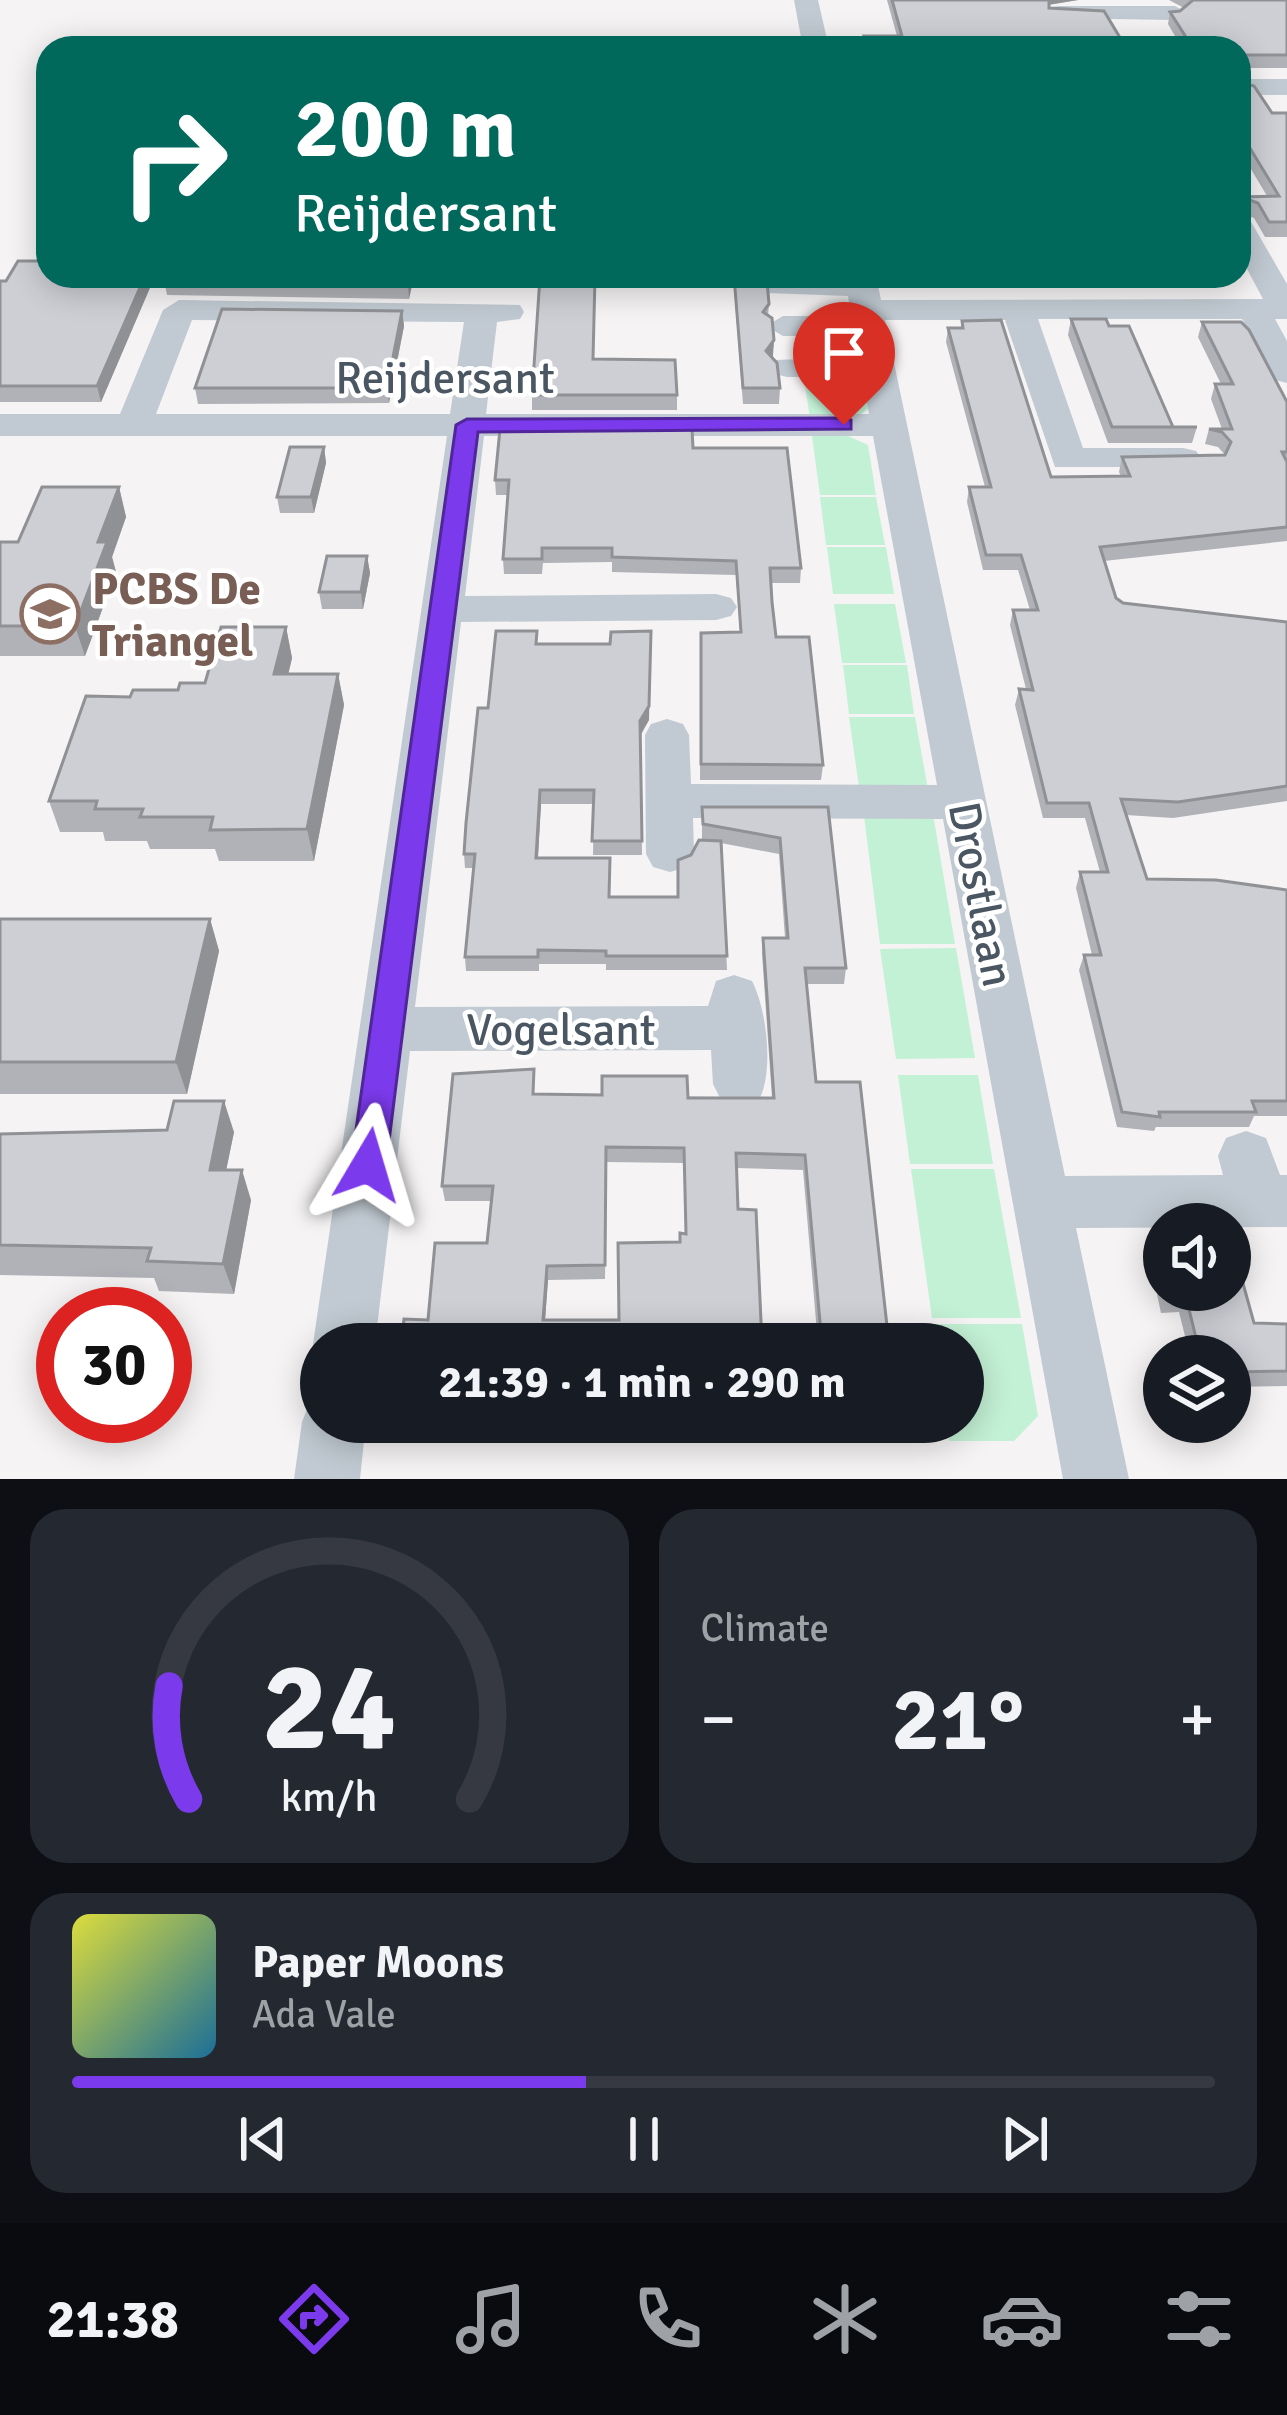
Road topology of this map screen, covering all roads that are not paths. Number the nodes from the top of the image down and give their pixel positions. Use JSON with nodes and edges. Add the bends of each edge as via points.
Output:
{"nodes":[{"id":1,"x":807,"y":4,"type":"edge"},
{"id":2,"x":1117,"y":6,"type":"edge"},
{"id":3,"x":841,"y":8,"type":"dead end"},
{"id":4,"x":1059,"y":13,"type":"edge"},
{"id":5,"x":1175,"y":13,"type":"edge"},
{"id":6,"x":814,"y":36,"type":"edge"},
{"id":7,"x":1133,"y":36,"type":"edge"},
{"id":8,"x":1251,"y":87,"type":"edge"},
{"id":9,"x":1286,"y":88,"type":"edge"},
{"id":10,"x":1251,"y":252,"type":"edge"},
{"id":11,"x":791,"y":288,"type":"edge"},
{"id":12,"x":1205,"y":288,"type":"edge"},
{"id":13,"x":865,"y":299,"type":"edge"},
{"id":14,"x":1274,"y":302,"type":"edge"},
{"id":15,"x":1018,"y":310,"type":"junction"},
{"id":16,"x":783,"y":326,"type":"dead end"},
{"id":17,"x":788,"y":367,"type":"dead end"},
{"id":18,"x":878,"y":367,"type":"junction"},
{"id":19,"x":1287,"y":374,"type":"edge"},
{"id":20,"x":0,"y":425,"type":"edge"},
{"id":21,"x":134,"y":425,"type":"junction"},
{"id":22,"x":467,"y":425,"type":"junction"},
{"id":23,"x":890,"y":425,"type":"junction"},
{"id":24,"x":1204,"y":459,"type":"edge"},
{"id":25,"x":443,"y":609,"type":"junction"},
{"id":26,"x":716,"y":614,"type":"dead end"},
{"id":27,"x":667,"y":735,"type":"dead end"},
{"id":28,"x":669,"y":801,"type":"junction"},
{"id":29,"x":964,"y":802,"type":"junction"},
{"id":30,"x":670,"y":854,"type":"dead end"},
{"id":31,"x":386,"y":1030,"type":"junction"},
{"id":32,"x":740,"y":1084,"type":"dead end"},
{"id":33,"x":1265,"y":1186,"type":"edge"},
{"id":34,"x":1042,"y":1202,"type":"junction"},
{"id":35,"x":347,"y":1323,"type":"edge"},
{"id":36,"x":331,"y":1443,"type":"edge"},
{"id":37,"x":327,"y":1479,"type":"edge"},
{"id":38,"x":1096,"y":1479,"type":"edge"}],
"edges":[{"from":1,"to":3,"type":"street"},
{"from":1,"to":6,"type":"street"},
{"from":2,"to":4,"type":"street"},
{"from":2,"to":5,"type":"street"},
{"from":2,"to":7,"type":"street"},
{"from":8,"to":9,"type":"street"},
{"from":10,"to":14,"type":"street"},
{"from":11,"to":13,"type":"street"},
{"from":12,"to":14,"type":"street"},
{"from":13,"to":15,"type":"street"},
{"from":13,"to":16,"type":"street"},
{"from":13,"to":18,"type":"street","name":"Drostlaan"},
{"from":14,"to":15,"type":"street"},
{"from":14,"to":19,"type":"street"},
{"from":15,"to":24,"type":"street","via":[[1068,459]]},
{"from":17,"to":18,"type":"street"},
{"from":18,"to":23,"type":"street","name":"Drostlaan"},
{"from":20,"to":21,"type":"street","name":"Reijdersant"},
{"from":21,"to":22,"type":"street","name":"Reijdersant"},
{"from":21,"to":22,"type":"street","via":[[179,310],[495,312]]},
{"from":22,"to":23,"type":"street","name":"Reijdersant"},
{"from":22,"to":25,"type":"street"},
{"from":23,"to":29,"type":"street","name":"Drostlaan"},
{"from":25,"to":26,"type":"street"},
{"from":25,"to":31,"type":"street"},
{"from":27,"to":28,"type":"street"},
{"from":28,"to":29,"type":"street"},
{"from":28,"to":30,"type":"street"},
{"from":29,"to":34,"type":"street","name":"Drostlaan"},
{"from":31,"to":32,"type":"street","name":"Vogelsant","via":[[735,1012]]},
{"from":31,"to":35,"type":"street"},
{"from":33,"to":34,"type":"street"},
{"from":34,"to":38,"type":"street","name":"Drostlaan"},
{"from":36,"to":37,"type":"street"}]}
